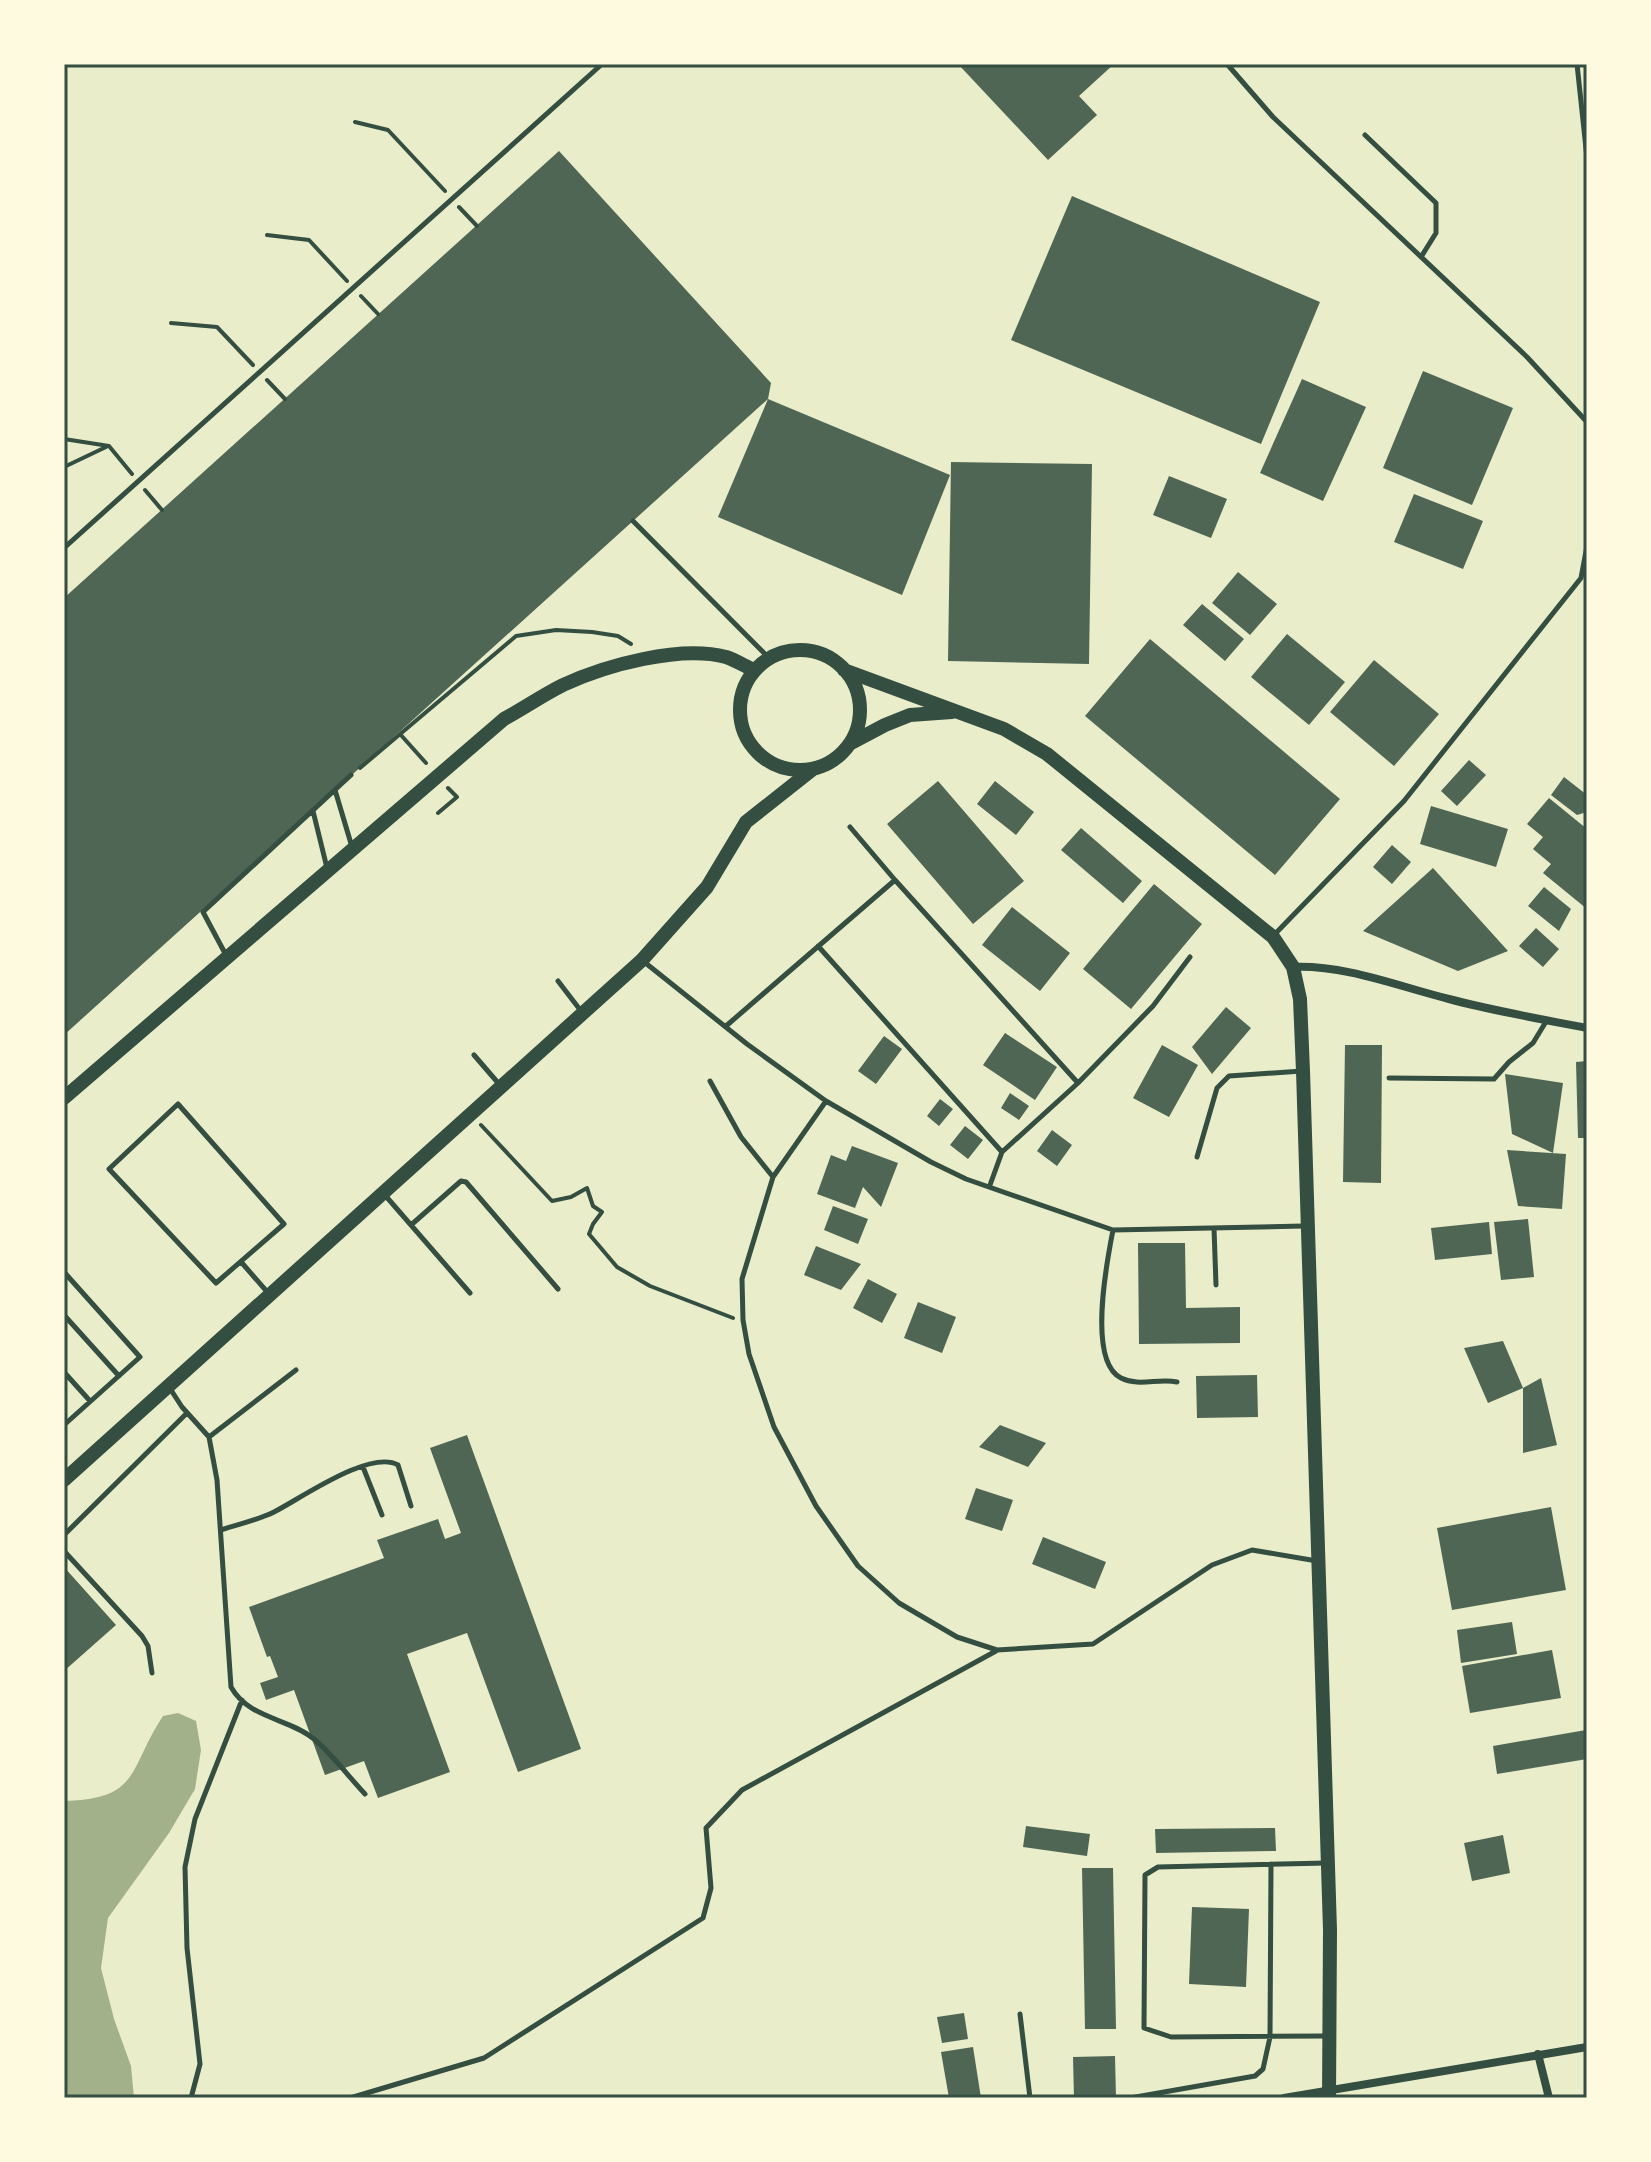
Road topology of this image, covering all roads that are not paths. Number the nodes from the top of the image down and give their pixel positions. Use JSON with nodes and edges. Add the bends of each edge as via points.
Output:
{"nodes":[{"id":1,"x":602,"y":64,"type":"edge"},
{"id":2,"x":1227,"y":64,"type":"edge"},
{"id":3,"x":1577,"y":64,"type":"edge"},
{"id":4,"x":1365,"y":135,"type":"dead end"},
{"id":5,"x":1587,"y":158,"type":"edge"},
{"id":6,"x":1421,"y":257,"type":"junction"},
{"id":7,"x":1587,"y":422,"type":"edge"},
{"id":8,"x":633,"y":521,"type":"dead end"},
{"id":9,"x":1587,"y":546,"type":"edge"},
{"id":10,"x":64,"y":548,"type":"edge"},
{"id":11,"x":1584,"y":577,"type":"edge"},
{"id":12,"x":769,"y":658,"type":"junction"},
{"id":13,"x":754,"y":670,"type":"junction"},
{"id":14,"x":844,"y":670,"type":"junction"},
{"id":15,"x":957,"y":711,"type":"junction"},
{"id":16,"x":851,"y":743,"type":"junction"},
{"id":17,"x":813,"y":769,"type":"junction"},
{"id":18,"x":351,"y":775,"type":"road end"},
{"id":19,"x":335,"y":790,"type":"junction"},
{"id":20,"x":312,"y":810,"type":"junction"},
{"id":21,"x":850,"y":827,"type":"dead end"},
{"id":22,"x":353,"y":850,"type":"junction"},
{"id":23,"x":328,"y":872,"type":"junction"},
{"id":24,"x":895,"y":880,"type":"junction"},
{"id":25,"x":1273,"y":937,"type":"junction"},
{"id":26,"x":818,"y":946,"type":"junction"},
{"id":27,"x":1190,"y":957,"type":"dead end"},
{"id":28,"x":228,"y":958,"type":"junction"},
{"id":29,"x":642,"y":960,"type":"junction"},
{"id":30,"x":1293,"y":967,"type":"junction"},
{"id":31,"x":558,"y":981,"type":"dead end"},
{"id":32,"x":584,"y":1014,"type":"junction"},
{"id":33,"x":1547,"y":1020,"type":"junction"},
{"id":34,"x":726,"y":1026,"type":"junction"},
{"id":35,"x":1587,"y":1028,"type":"edge"},
{"id":36,"x":474,"y":1055,"type":"dead end"},
{"id":37,"x":1303,"y":1071,"type":"junction"},
{"id":38,"x":1389,"y":1078,"type":"dead end"},
{"id":39,"x":710,"y":1081,"type":"dead end"},
{"id":40,"x":1078,"y":1083,"type":"junction"},
{"id":41,"x":502,"y":1087,"type":"junction"},
{"id":42,"x":64,"y":1098,"type":"edge"},
{"id":43,"x":826,"y":1101,"type":"junction"},
{"id":44,"x":1002,"y":1152,"type":"junction"},
{"id":45,"x":1197,"y":1157,"type":"dead end"},
{"id":46,"x":773,"y":1177,"type":"junction"},
{"id":47,"x":990,"y":1186,"type":"junction"},
{"id":48,"x":384,"y":1193,"type":"junction"},
{"id":49,"x":411,"y":1225,"type":"junction"},
{"id":50,"x":1308,"y":1226,"type":"junction"},
{"id":51,"x":1214,"y":1228,"type":"junction"},
{"id":52,"x":1113,"y":1230,"type":"junction"},
{"id":53,"x":242,"y":1263,"type":"junction"},
{"id":54,"x":64,"y":1272,"type":"edge"},
{"id":55,"x":1216,"y":1285,"type":"dead end"},
{"id":56,"x":558,"y":1289,"type":"dead end"},
{"id":57,"x":470,"y":1293,"type":"dead end"},
{"id":58,"x":269,"y":1294,"type":"junction"},
{"id":59,"x":64,"y":1315,"type":"edge"},
{"id":60,"x":296,"y":1370,"type":"dead end"},
{"id":61,"x":64,"y":1372,"type":"edge"},
{"id":62,"x":119,"y":1376,"type":"junction"},
{"id":63,"x":1177,"y":1382,"type":"dead end"},
{"id":64,"x":168,"y":1386,"type":"junction"},
{"id":65,"x":90,"y":1401,"type":"junction"},
{"id":66,"x":187,"y":1413,"type":"junction"},
{"id":67,"x":64,"y":1425,"type":"edge"},
{"id":68,"x":209,"y":1437,"type":"junction"},
{"id":69,"x":363,"y":1467,"type":"junction"},
{"id":70,"x":64,"y":1480,"type":"edge"},
{"id":71,"x":411,"y":1506,"type":"dead end"},
{"id":72,"x":382,"y":1515,"type":"dead end"},
{"id":73,"x":221,"y":1530,"type":"junction"},
{"id":74,"x":64,"y":1535,"type":"edge"},
{"id":75,"x":64,"y":1551,"type":"edge"},
{"id":76,"x":1318,"y":1561,"type":"junction"},
{"id":77,"x":997,"y":1650,"type":"junction"},
{"id":78,"x":152,"y":1673,"type":"dead end"},
{"id":79,"x":242,"y":1700,"type":"junction"},
{"id":80,"x":365,"y":1794,"type":"dead end"},
{"id":81,"x":1328,"y":1863,"type":"junction"},
{"id":82,"x":1271,"y":1864,"type":"junction"},
{"id":83,"x":1020,"y":2014,"type":"dead end"},
{"id":84,"x":1329,"y":2036,"type":"junction"},
{"id":85,"x":1270,"y":2037,"type":"junction"},
{"id":86,"x":1587,"y":2047,"type":"edge"},
{"id":87,"x":1538,"y":2054,"type":"junction"},
{"id":88,"x":1329,"y":2094,"type":"edge"},
{"id":89,"x":191,"y":2098,"type":"edge"},
{"id":90,"x":350,"y":2098,"type":"edge"},
{"id":91,"x":1030,"y":2098,"type":"edge"},
{"id":92,"x":1130,"y":2098,"type":"edge"},
{"id":93,"x":1284,"y":2098,"type":"edge"},
{"id":94,"x":1549,"y":2098,"type":"edge"}],
"edges":[{"from":1,"to":10,"type":"lane"},
{"from":2,"to":6,"type":"lane","via":[[1273,117]]},
{"from":3,"to":5,"type":"lane"},
{"from":4,"to":6,"type":"lane","via":[[1436,203],[1436,233]]},
{"from":6,"to":7,"type":"lane"},
{"from":8,"to":12,"type":"lane"},
{"from":9,"to":11,"type":"lane"},
{"from":11,"to":25,"type":"lane","via":[[1404,801]]},
{"from":12,"to":13,"type":"main road"},
{"from":12,"to":14,"type":"main road","via":[[808,650]]},
{"from":13,"to":17,"type":"main road","via":[[739,705],[748,741],[776,766]]},
{"from":13,"to":22,"type":"main road","via":[[728,657],[700,653],[654,657],[564,685],[504,719]]},
{"from":14,"to":15,"type":"main road"},
{"from":14,"to":16,"type":"main road","via":[[860,705]]},
{"from":15,"to":16,"type":"main road","via":[[910,715]]},
{"from":15,"to":25,"type":"main road","via":[[1004,729],[1047,754]]},
{"from":16,"to":17,"type":"main road","via":[[828,764]]},
{"from":17,"to":29,"type":"main road","via":[[746,822],[707,887]]},
{"from":18,"to":19,"type":"lane"},
{"from":19,"to":20,"type":"lane"},
{"from":19,"to":22,"type":"lane"},
{"from":20,"to":23,"type":"lane"},
{"from":20,"to":28,"type":"lane","via":[[203,912]]},
{"from":21,"to":24,"type":"lane"},
{"from":22,"to":23,"type":"main road"},
{"from":23,"to":28,"type":"main road"},
{"from":24,"to":26,"type":"lane"},
{"from":24,"to":40,"type":"lane"},
{"from":25,"to":30,"type":"main road"},
{"from":26,"to":34,"type":"lane"},
{"from":26,"to":44,"type":"lane"},
{"from":27,"to":40,"type":"lane","via":[[1153,1006]]},
{"from":28,"to":42,"type":"main road"},
{"from":29,"to":32,"type":"main road"},
{"from":29,"to":34,"type":"lane"},
{"from":30,"to":33,"type":"street","via":[[1344,970]]},
{"from":30,"to":37,"type":"main road"},
{"from":31,"to":32,"type":"lane"},
{"from":32,"to":41,"type":"main road"},
{"from":33,"to":35,"type":"street"},
{"from":33,"to":38,"type":"lane","via":[[1533,1043],[1494,1079]]},
{"from":34,"to":43,"type":"lane"},
{"from":36,"to":41,"type":"lane"},
{"from":37,"to":45,"type":"lane","via":[[1223,1080]]},
{"from":37,"to":50,"type":"main road"},
{"from":39,"to":46,"type":"lane","via":[[741,1137]]},
{"from":40,"to":44,"type":"lane"},
{"from":41,"to":48,"type":"main road"},
{"from":43,"to":46,"type":"lane"},
{"from":43,"to":47,"type":"lane","via":[[931,1162]]},
{"from":44,"to":47,"type":"lane"},
{"from":46,"to":77,"type":"lane","via":[[742,1279],[749,1354],[774,1427],[816,1506],[858,1566],[899,1603],[957,1637]]},
{"from":47,"to":52,"type":"lane"},
{"from":48,"to":49,"type":"lane"},
{"from":48,"to":58,"type":"main road"},
{"from":49,"to":56,"type":"lane","via":[[466,1182]]},
{"from":49,"to":57,"type":"lane"},
{"from":50,"to":51,"type":"lane"},
{"from":50,"to":76,"type":"main road"},
{"from":51,"to":52,"type":"lane"},
{"from":51,"to":55,"type":"lane"},
{"from":52,"to":63,"type":"lane","via":[[1104,1294],[1102,1349],[1108,1365],[1117,1377],[1132,1383]]},
{"from":53,"to":53,"type":"lane","via":[[216,1283],[109,1169],[178,1104],[284,1224]]},
{"from":53,"to":58,"type":"lane"},
{"from":54,"to":62,"type":"lane","via":[[140,1357]]},
{"from":58,"to":64,"type":"main road"},
{"from":59,"to":62,"type":"lane"},
{"from":60,"to":68,"type":"lane"},
{"from":61,"to":65,"type":"lane"},
{"from":62,"to":65,"type":"lane"},
{"from":64,"to":66,"type":"lane"},
{"from":64,"to":70,"type":"main road"},
{"from":65,"to":67,"type":"lane"},
{"from":66,"to":68,"type":"lane"},
{"from":66,"to":74,"type":"lane"},
{"from":68,"to":73,"type":"lane"},
{"from":69,"to":71,"type":"lane","via":[[396,1463]]},
{"from":69,"to":72,"type":"lane"},
{"from":69,"to":73,"type":"lane","via":[[273,1513]]},
{"from":73,"to":79,"type":"lane","via":[[229,1680]]},
{"from":75,"to":78,"type":"lane","via":[[142,1636]]},
{"from":76,"to":77,"type":"lane","via":[[1252,1550],[1212,1565],[1093,1644]]},
{"from":76,"to":81,"type":"main road"},
{"from":77,"to":90,"type":"lane","via":[[742,1790],[706,1828],[711,1888],[703,1918],[484,2058]]},
{"from":79,"to":80,"type":"lane","via":[[314,1739]]},
{"from":79,"to":89,"type":"lane","via":[[195,1819],[185,1867],[187,1948],[200,2064]]},
{"from":81,"to":82,"type":"lane"},
{"from":81,"to":84,"type":"main road"},
{"from":82,"to":85,"type":"lane"},
{"from":82,"to":85,"type":"lane","via":[[1158,1867],[1145,1875],[1144,2012],[1144,2028],[1171,2037]]},
{"from":83,"to":91,"type":"lane"},
{"from":84,"to":85,"type":"lane"},
{"from":84,"to":88,"type":"main road"},
{"from":85,"to":92,"type":"lane","via":[[1263,2069],[1255,2076]]},
{"from":86,"to":87,"type":"street"},
{"from":87,"to":88,"type":"street"},
{"from":87,"to":94,"type":"street"},
{"from":88,"to":93,"type":"street"}]}
